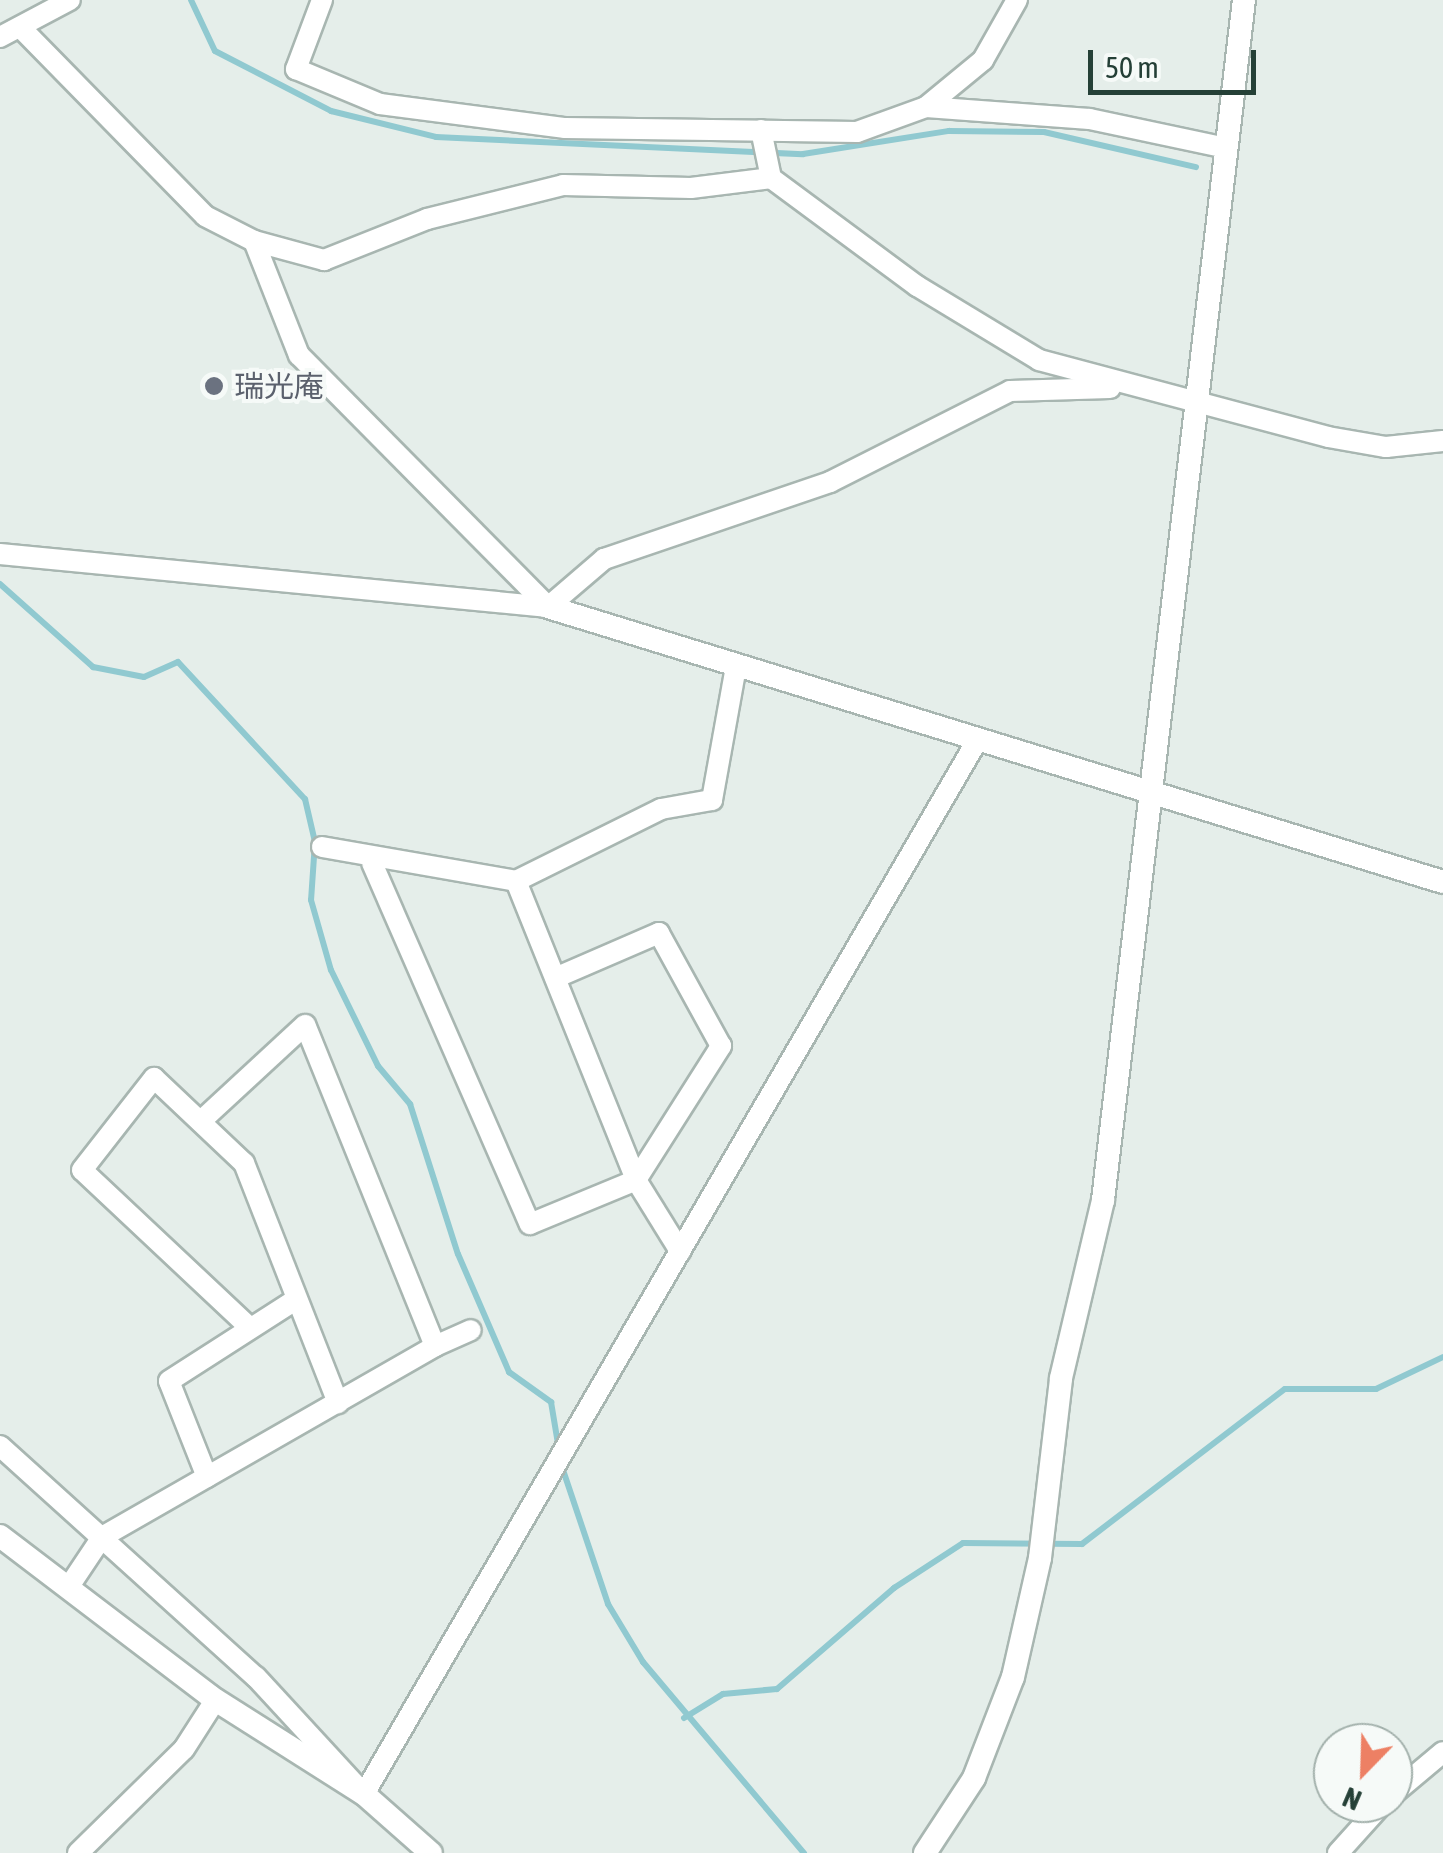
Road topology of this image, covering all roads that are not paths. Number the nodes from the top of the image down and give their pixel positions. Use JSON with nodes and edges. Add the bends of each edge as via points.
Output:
{"nodes":[{"id":1,"x":70,"y":0,"type":"edge"},
{"id":2,"x":322,"y":0,"type":"edge"},
{"id":3,"x":1017,"y":0,"type":"edge"},
{"id":4,"x":1244,"y":0,"type":"edge"},
{"id":5,"x":20,"y":27,"type":"junction"},
{"id":6,"x":0,"y":37,"type":"edge"},
{"id":7,"x":926,"y":107,"type":"junction"},
{"id":8,"x":762,"y":134,"type":"junction"},
{"id":9,"x":1226,"y":148,"type":"junction"},
{"id":10,"x":770,"y":173,"type":"junction"},
{"id":11,"x":254,"y":241,"type":"junction"},
{"id":12,"x":1126,"y":388,"type":"junction"},
{"id":13,"x":1199,"y":403,"type":"junction"},
{"id":14,"x":1443,"y":441,"type":"edge"},
{"id":15,"x":0,"y":554,"type":"edge"},
{"id":16,"x":548,"y":607,"type":"junction"},
{"id":17,"x":736,"y":667,"type":"junction"},
{"id":18,"x":978,"y":739,"type":"junction"},
{"id":19,"x":1154,"y":794,"type":"junction"},
{"id":20,"x":322,"y":847,"type":"dead end"},
{"id":21,"x":372,"y":863,"type":"junction"},
{"id":22,"x":516,"y":881,"type":"junction"},
{"id":23,"x":1443,"y":882,"type":"edge"},
{"id":24,"x":554,"y":978,"type":"junction"},
{"id":25,"x":201,"y":1121,"type":"junction"},
{"id":26,"x":636,"y":1180,"type":"junction"},
{"id":27,"x":680,"y":1251,"type":"junction"},
{"id":28,"x":295,"y":1300,"type":"junction"},
{"id":29,"x":248,"y":1326,"type":"junction"},
{"id":30,"x":471,"y":1330,"type":"dead end"},
{"id":31,"x":435,"y":1346,"type":"junction"},
{"id":32,"x":338,"y":1402,"type":"junction"},
{"id":33,"x":0,"y":1446,"type":"edge"},
{"id":34,"x":207,"y":1477,"type":"junction"},
{"id":35,"x":0,"y":1536,"type":"edge"},
{"id":36,"x":102,"y":1537,"type":"junction"},
{"id":37,"x":68,"y":1588,"type":"junction"},
{"id":38,"x":216,"y":1699,"type":"junction"},
{"id":39,"x":1443,"y":1752,"type":"edge"},
{"id":40,"x":1413,"y":1777,"type":"edge"},
{"id":41,"x":364,"y":1794,"type":"junction"},
{"id":42,"x":1365,"y":1823,"type":"edge"},
{"id":43,"x":78,"y":1853,"type":"edge"},
{"id":44,"x":431,"y":1853,"type":"edge"},
{"id":45,"x":924,"y":1853,"type":"edge"},
{"id":46,"x":1338,"y":1853,"type":"edge"}],
"edges":[{"from":1,"to":5,"type":"street"},
{"from":2,"to":8,"type":"street","via":[[296,69],[380,104],[565,128]]},
{"from":3,"to":7,"type":"street","via":[[983,60]]},
{"from":4,"to":9,"type":"street"},
{"from":5,"to":6,"type":"street"},
{"from":5,"to":11,"type":"street","via":[[204,216]]},
{"from":7,"to":8,"type":"street","via":[[857,132]]},
{"from":7,"to":9,"type":"street","via":[[1090,119]]},
{"from":8,"to":10,"type":"street"},
{"from":9,"to":13,"type":"street"},
{"from":10,"to":11,"type":"street","via":[[691,188],[563,184],[428,219],[324,260]]},
{"from":10,"to":12,"type":"street","via":[[973,323],[1040,360]]},
{"from":11,"to":16,"type":"street","via":[[300,356]]},
{"from":12,"to":13,"type":"street"},
{"from":12,"to":16,"type":"street","via":[[1010,391],[830,482],[604,559]]},
{"from":13,"to":14,"type":"street","via":[[1386,447]]},
{"from":13,"to":19,"type":"street"},
{"from":15,"to":16,"type":"street"},
{"from":16,"to":17,"type":"street"},
{"from":17,"to":18,"type":"street"},
{"from":17,"to":22,"type":"street","via":[[712,800],[661,809]]},
{"from":18,"to":19,"type":"street"},
{"from":18,"to":27,"type":"street"},
{"from":19,"to":23,"type":"street"},
{"from":19,"to":45,"type":"street","via":[[1103,1200],[1061,1378],[1040,1558],[996,1731]]},
{"from":20,"to":21,"type":"street"},
{"from":21,"to":22,"type":"street"},
{"from":21,"to":26,"type":"street","via":[[530,1224]]},
{"from":22,"to":24,"type":"street"},
{"from":24,"to":26,"type":"street"},
{"from":24,"to":26,"type":"street","via":[[658,933],[721,1046]]},
{"from":25,"to":28,"type":"street","via":[[244,1162]]},
{"from":25,"to":29,"type":"street","via":[[154,1078],[82,1170]]},
{"from":25,"to":31,"type":"street","via":[[305,1025]]},
{"from":26,"to":27,"type":"street"},
{"from":27,"to":41,"type":"street"},
{"from":28,"to":29,"type":"street"},
{"from":28,"to":32,"type":"street"},
{"from":29,"to":34,"type":"street","via":[[169,1381]]},
{"from":30,"to":31,"type":"street"},
{"from":31,"to":32,"type":"street"},
{"from":32,"to":34,"type":"street"},
{"from":33,"to":36,"type":"street"},
{"from":34,"to":36,"type":"street"},
{"from":35,"to":37,"type":"street"},
{"from":36,"to":37,"type":"street"},
{"from":36,"to":41,"type":"street","via":[[256,1677]]},
{"from":37,"to":38,"type":"street"},
{"from":38,"to":41,"type":"street"},
{"from":38,"to":43,"type":"street","via":[[184,1750]]},
{"from":39,"to":40,"type":"street"},
{"from":41,"to":44,"type":"street"},
{"from":42,"to":46,"type":"street"}]}
